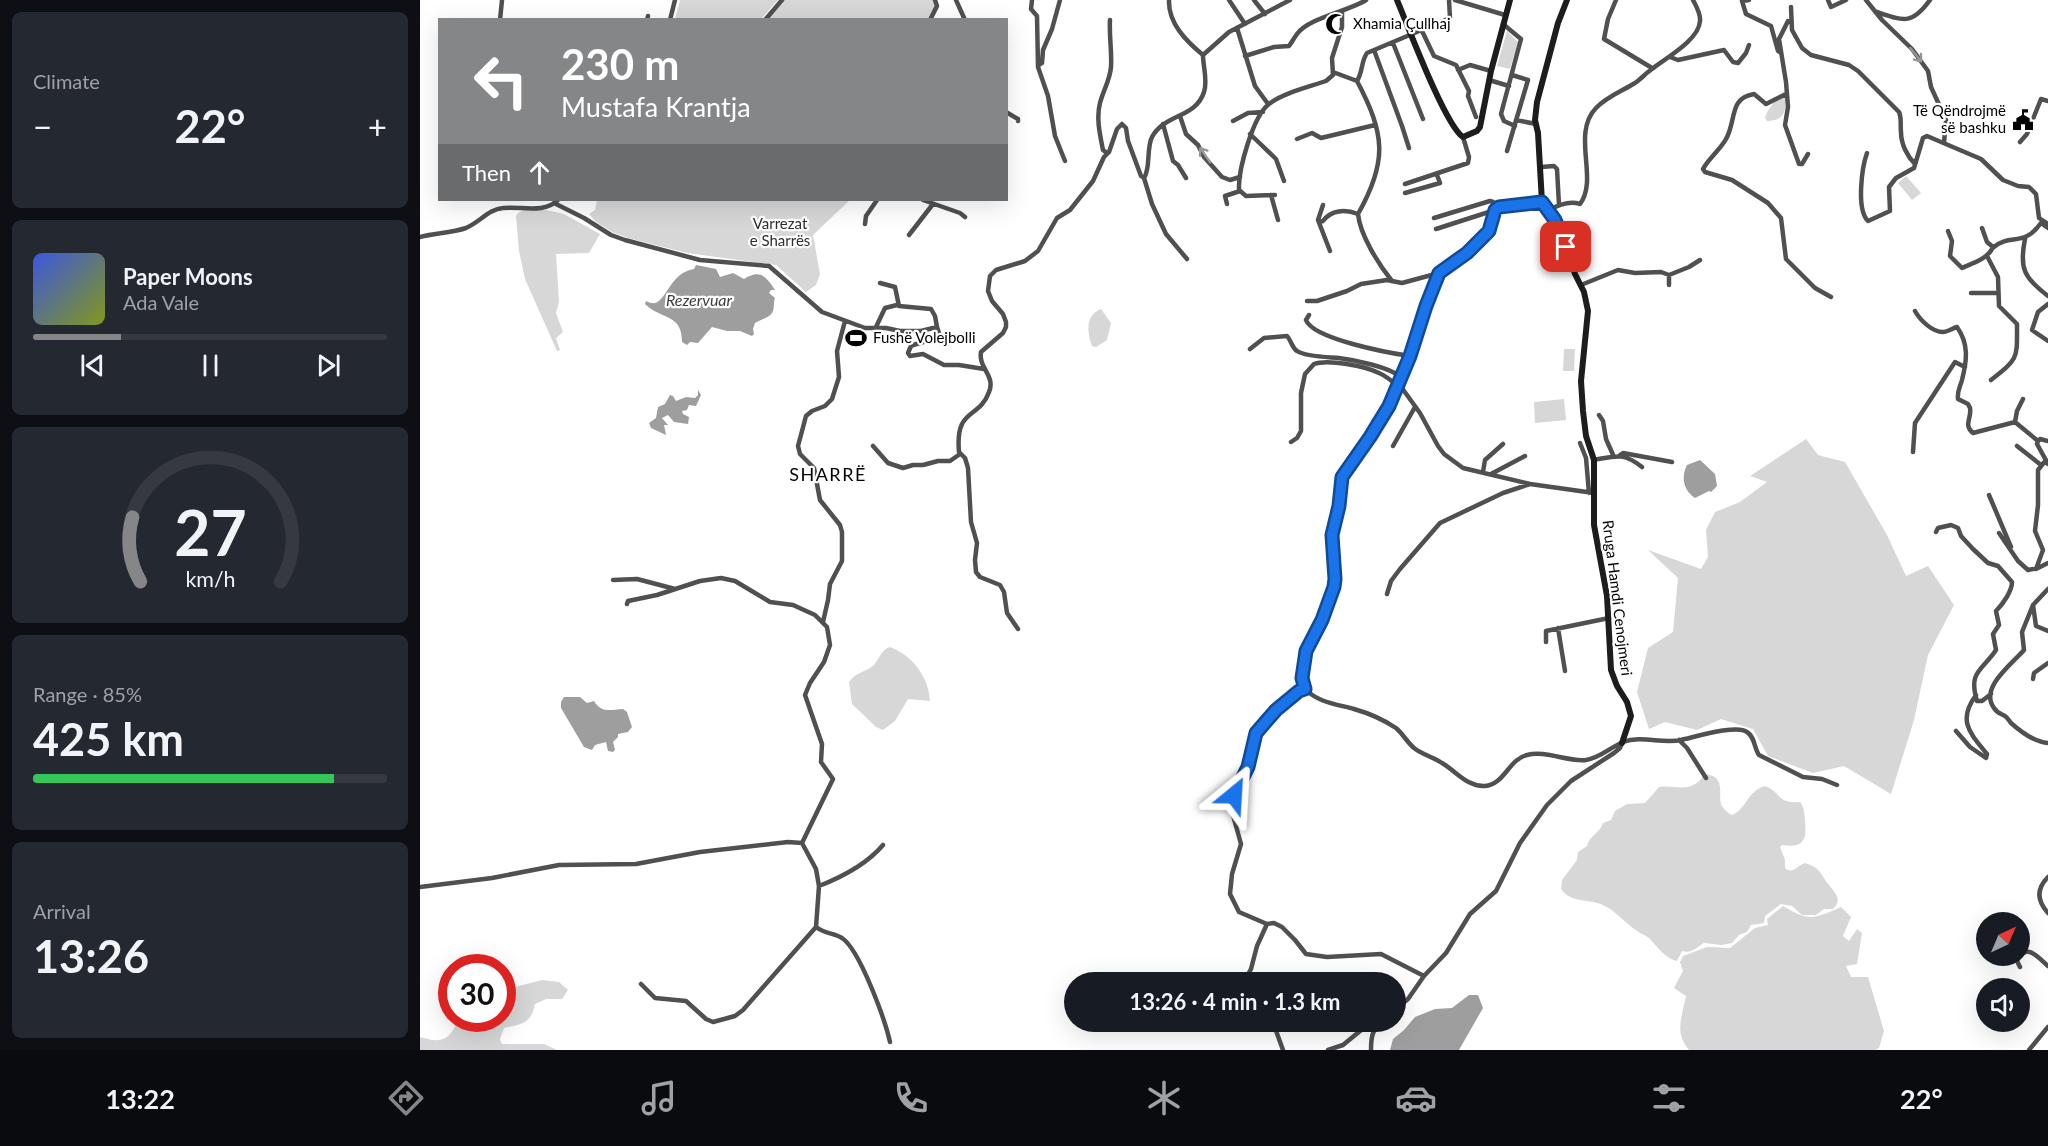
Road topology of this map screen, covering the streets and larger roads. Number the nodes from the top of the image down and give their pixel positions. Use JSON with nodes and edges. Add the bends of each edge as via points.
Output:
{"nodes":[{"id":1,"x":502,"y":0,"type":"edge"},
{"id":2,"x":675,"y":0,"type":"edge"},
{"id":3,"x":782,"y":0,"type":"edge"},
{"id":4,"x":935,"y":0,"type":"edge"},
{"id":5,"x":956,"y":0,"type":"edge"},
{"id":6,"x":1032,"y":0,"type":"edge"},
{"id":7,"x":1060,"y":0,"type":"edge"},
{"id":8,"x":1169,"y":0,"type":"edge"},
{"id":9,"x":1229,"y":0,"type":"edge"},
{"id":10,"x":1254,"y":0,"type":"edge"},
{"id":11,"x":1290,"y":0,"type":"edge"},
{"id":12,"x":1366,"y":0,"type":"edge"},
{"id":13,"x":1397,"y":0,"type":"edge"},
{"id":14,"x":1449,"y":0,"type":"edge"},
{"id":15,"x":1455,"y":0,"type":"edge"},
{"id":16,"x":1510,"y":0,"type":"edge"},
{"id":17,"x":1567,"y":0,"type":"edge"},
{"id":18,"x":1616,"y":0,"type":"edge"},
{"id":19,"x":1693,"y":0,"type":"edge"},
{"id":20,"x":1749,"y":0,"type":"edge"},
{"id":21,"x":1828,"y":0,"type":"edge"},
{"id":22,"x":1846,"y":0,"type":"edge"},
{"id":23,"x":1866,"y":0,"type":"edge"},
{"id":24,"x":1930,"y":0,"type":"edge"},
{"id":25,"x":1342,"y":11,"type":"junction"},
{"id":26,"x":1877,"y":12,"type":"junction"},
{"id":27,"x":1265,"y":14,"type":"junction"},
{"id":28,"x":1505,"y":15,"type":"junction"},
{"id":29,"x":500,"y":18,"type":"edge"},
{"id":30,"x":670,"y":18,"type":"edge"},
{"id":31,"x":767,"y":18,"type":"edge"},
{"id":32,"x":931,"y":18,"type":"edge"},
{"id":33,"x":964,"y":18,"type":"edge"},
{"id":34,"x":1110,"y":20,"type":"dead end"},
{"id":35,"x":1245,"y":24,"type":"junction"},
{"id":36,"x":1503,"y":24,"type":"junction"},
{"id":37,"x":1237,"y":28,"type":"junction"},
{"id":38,"x":1422,"y":31,"type":"junction"},
{"id":39,"x":1412,"y":35,"type":"junction"},
{"id":40,"x":1393,"y":43,"type":"junction"},
{"id":41,"x":1749,"y":45,"type":"dead end"},
{"id":42,"x":1374,"y":50,"type":"junction"},
{"id":43,"x":1782,"y":54,"type":"junction"},
{"id":44,"x":1203,"y":55,"type":"junction"},
{"id":45,"x":1245,"y":56,"type":"junction"},
{"id":46,"x":1670,"y":57,"type":"junction"},
{"id":47,"x":1039,"y":65,"type":"junction"},
{"id":48,"x":1652,"y":68,"type":"junction"},
{"id":49,"x":1458,"y":70,"type":"junction"},
{"id":50,"x":1491,"y":71,"type":"junction"},
{"id":51,"x":1333,"y":72,"type":"junction"},
{"id":52,"x":1512,"y":75,"type":"junction"},
{"id":53,"x":1489,"y":80,"type":"junction"},
{"id":54,"x":1357,"y":81,"type":"junction"},
{"id":55,"x":1509,"y":86,"type":"junction"},
{"id":56,"x":1786,"y":94,"type":"junction"},
{"id":57,"x":2048,"y":101,"type":"edge"},
{"id":58,"x":1268,"y":104,"type":"junction"},
{"id":59,"x":1263,"y":112,"type":"junction"},
{"id":60,"x":1008,"y":113,"type":"edge"},
{"id":61,"x":1180,"y":116,"type":"junction"},
{"id":62,"x":1476,"y":117,"type":"dead end"},
{"id":63,"x":1423,"y":119,"type":"dead end"},
{"id":64,"x":1516,"y":120,"type":"junction"},
{"id":65,"x":1018,"y":121,"type":"dead end"},
{"id":66,"x":1233,"y":121,"type":"dead end"},
{"id":67,"x":1163,"y":124,"type":"junction"},
{"id":68,"x":1536,"y":124,"type":"junction"},
{"id":69,"x":1375,"y":125,"type":"junction"},
{"id":70,"x":1515,"y":126,"type":"junction"},
{"id":71,"x":1250,"y":134,"type":"junction"},
{"id":72,"x":1463,"y":137,"type":"junction"},
{"id":73,"x":1296,"y":139,"type":"dead end"},
{"id":74,"x":2020,"y":142,"type":"dead end"},
{"id":75,"x":1944,"y":143,"type":"junction"},
{"id":76,"x":1409,"y":148,"type":"dead end"},
{"id":77,"x":1508,"y":151,"type":"dead end"},
{"id":78,"x":1107,"y":153,"type":"junction"},
{"id":79,"x":1867,"y":153,"type":"dead end"},
{"id":80,"x":1808,"y":154,"type":"dead end"},
{"id":81,"x":1065,"y":161,"type":"dead end"},
{"id":82,"x":1915,"y":164,"type":"junction"},
{"id":83,"x":1541,"y":167,"type":"junction"},
{"id":84,"x":1437,"y":175,"type":"junction"},
{"id":85,"x":1240,"y":177,"type":"junction"},
{"id":86,"x":1144,"y":178,"type":"junction"},
{"id":87,"x":1186,"y":178,"type":"dead end"},
{"id":88,"x":1284,"y":181,"type":"dead end"},
{"id":89,"x":1405,"y":184,"type":"dead end"},
{"id":90,"x":1240,"y":191,"type":"junction"},
{"id":91,"x":1405,"y":194,"type":"dead end"},
{"id":92,"x":556,"y":201,"type":"edge"},
{"id":93,"x":876,"y":201,"type":"edge"},
{"id":94,"x":926,"y":201,"type":"edge"},
{"id":95,"x":1542,"y":202,"type":"junction"},
{"id":96,"x":933,"y":204,"type":"junction"},
{"id":97,"x":1227,"y":204,"type":"dead end"},
{"id":98,"x":1559,"y":204,"type":"junction"},
{"id":99,"x":1323,"y":205,"type":"dead end"},
{"id":100,"x":1495,"y":210,"type":"junction"},
{"id":101,"x":1549,"y":210,"type":"junction"},
{"id":102,"x":1358,"y":214,"type":"junction"},
{"id":103,"x":965,"y":217,"type":"dead end"},
{"id":104,"x":1434,"y":218,"type":"dead end"},
{"id":105,"x":1278,"y":220,"type":"dead end"},
{"id":106,"x":1319,"y":222,"type":"junction"},
{"id":107,"x":865,"y":224,"type":"dead end"},
{"id":108,"x":2048,"y":226,"type":"edge"},
{"id":109,"x":1982,"y":228,"type":"dead end"},
{"id":110,"x":1436,"y":229,"type":"dead end"},
{"id":111,"x":1948,"y":231,"type":"dead end"},
{"id":112,"x":909,"y":235,"type":"dead end"},
{"id":113,"x":420,"y":237,"type":"edge"},
{"id":114,"x":2025,"y":239,"type":"junction"},
{"id":115,"x":1993,"y":247,"type":"junction"},
{"id":116,"x":1329,"y":251,"type":"dead end"},
{"id":117,"x":1987,"y":256,"type":"junction"},
{"id":118,"x":1187,"y":259,"type":"dead end"},
{"id":119,"x":1700,"y":260,"type":"dead end"},
{"id":120,"x":1439,"y":273,"type":"junction"},
{"id":121,"x":1669,"y":275,"type":"junction"},
{"id":122,"x":1392,"y":281,"type":"junction"},
{"id":123,"x":880,"y":283,"type":"dead end"},
{"id":124,"x":1581,"y":285,"type":"junction"},
{"id":125,"x":1669,"y":285,"type":"dead end"},
{"id":126,"x":1971,"y":293,"type":"dead end"},
{"id":127,"x":1998,"y":293,"type":"junction"},
{"id":128,"x":2048,"y":296,"type":"edge"},
{"id":129,"x":1831,"y":297,"type":"dead end"},
{"id":130,"x":1307,"y":301,"type":"dead end"},
{"id":131,"x":2048,"y":304,"type":"edge"},
{"id":132,"x":897,"y":305,"type":"junction"},
{"id":133,"x":1915,"y":311,"type":"dead end"},
{"id":134,"x":1309,"y":315,"type":"dead end"},
{"id":135,"x":845,"y":321,"type":"junction"},
{"id":136,"x":876,"y":327,"type":"junction"},
{"id":137,"x":937,"y":327,"type":"junction"},
{"id":138,"x":2048,"y":341,"type":"edge"},
{"id":139,"x":1250,"y":349,"type":"dead end"},
{"id":140,"x":1410,"y":356,"type":"junction"},
{"id":141,"x":1965,"y":367,"type":"junction"},
{"id":142,"x":984,"y":369,"type":"junction"},
{"id":143,"x":1401,"y":378,"type":"junction"},
{"id":144,"x":1991,"y":380,"type":"dead end"},
{"id":145,"x":1398,"y":385,"type":"junction"},
{"id":146,"x":2024,"y":399,"type":"dead end"},
{"id":147,"x":1415,"y":407,"type":"junction"},
{"id":148,"x":1599,"y":415,"type":"dead end"},
{"id":149,"x":2015,"y":422,"type":"junction"},
{"id":150,"x":2038,"y":441,"type":"junction"},
{"id":151,"x":2048,"y":441,"type":"edge"},
{"id":152,"x":1291,"y":442,"type":"dead end"},
{"id":153,"x":1580,"y":443,"type":"dead end"},
{"id":154,"x":1503,"y":444,"type":"dead end"},
{"id":155,"x":873,"y":446,"type":"dead end"},
{"id":156,"x":1393,"y":446,"type":"dead end"},
{"id":157,"x":2016,"y":446,"type":"dead end"},
{"id":158,"x":1912,"y":452,"type":"dead end"},
{"id":159,"x":960,"y":454,"type":"junction"},
{"id":160,"x":1525,"y":456,"type":"dead end"},
{"id":161,"x":1617,"y":456,"type":"junction"},
{"id":162,"x":1594,"y":460,"type":"junction"},
{"id":163,"x":1672,"y":462,"type":"dead end"},
{"id":164,"x":2047,"y":462,"type":"edge"},
{"id":165,"x":2041,"y":465,"type":"junction"},
{"id":166,"x":1642,"y":467,"type":"dead end"},
{"id":167,"x":1483,"y":472,"type":"junction"},
{"id":168,"x":1491,"y":474,"type":"junction"},
{"id":169,"x":1530,"y":484,"type":"junction"},
{"id":170,"x":1591,"y":493,"type":"junction"},
{"id":171,"x":1989,"y":495,"type":"dead end"},
{"id":172,"x":1936,"y":532,"type":"dead end"},
{"id":173,"x":1999,"y":533,"type":"dead end"},
{"id":174,"x":2012,"y":550,"type":"junction"},
{"id":175,"x":2048,"y":562,"type":"edge"},
{"id":176,"x":2036,"y":569,"type":"junction"},
{"id":177,"x":613,"y":580,"type":"dead end"},
{"id":178,"x":675,"y":589,"type":"junction"},
{"id":179,"x":2048,"y":589,"type":"edge"},
{"id":180,"x":1387,"y":594,"type":"dead end"},
{"id":181,"x":627,"y":604,"type":"dead end"},
{"id":182,"x":2033,"y":605,"type":"junction"},
{"id":183,"x":1609,"y":618,"type":"junction"},
{"id":184,"x":823,"y":621,"type":"junction"},
{"id":185,"x":1558,"y":628,"type":"junction"},
{"id":186,"x":1018,"y":629,"type":"dead end"},
{"id":187,"x":2048,"y":631,"type":"edge"},
{"id":188,"x":1546,"y":642,"type":"dead end"},
{"id":189,"x":2048,"y":663,"type":"edge"},
{"id":190,"x":1565,"y":671,"type":"dead end"},
{"id":191,"x":2033,"y":679,"type":"dead end"},
{"id":192,"x":1305,"y":689,"type":"junction"},
{"id":193,"x":1991,"y":694,"type":"junction"},
{"id":194,"x":1976,"y":695,"type":"junction"},
{"id":195,"x":1956,"y":731,"type":"dead end"},
{"id":196,"x":1679,"y":740,"type":"junction"},
{"id":197,"x":1622,"y":742,"type":"junction"},
{"id":198,"x":2048,"y":743,"type":"edge"},
{"id":199,"x":1706,"y":778,"type":"dead end"},
{"id":200,"x":1837,"y":785,"type":"dead end"},
{"id":201,"x":802,"y":843,"type":"junction"},
{"id":202,"x":884,"y":845,"type":"dead end"},
{"id":203,"x":2048,"y":877,"type":"edge"},
{"id":204,"x":819,"y":886,"type":"junction"},
{"id":205,"x":420,"y":887,"type":"edge"},
{"id":206,"x":2048,"y":913,"type":"edge"},
{"id":207,"x":1268,"y":924,"type":"junction"},
{"id":208,"x":816,"y":927,"type":"junction"},
{"id":209,"x":2048,"y":966,"type":"edge"},
{"id":210,"x":2020,"y":967,"type":"dead end"},
{"id":211,"x":1249,"y":972,"type":"edge"},
{"id":212,"x":1424,"y":976,"type":"junction"},
{"id":213,"x":641,"y":984,"type":"dead end"},
{"id":214,"x":1406,"y":1001,"type":"edge"},
{"id":215,"x":2048,"y":1027,"type":"edge"},
{"id":216,"x":1276,"y":1032,"type":"edge"},
{"id":217,"x":1359,"y":1032,"type":"edge"},
{"id":218,"x":1373,"y":1032,"type":"edge"},
{"id":219,"x":890,"y":1042,"type":"dead end"},
{"id":220,"x":1283,"y":1050,"type":"edge"},
{"id":221,"x":1328,"y":1050,"type":"edge"},
{"id":222,"x":1371,"y":1050,"type":"edge"},
{"id":223,"x":2029,"y":1050,"type":"edge"}],
"edges":[{"from":1,"to":29,"type":"street"},
{"from":2,"to":30,"type":"street"},
{"from":3,"to":31,"type":"street"},
{"from":4,"to":32,"type":"street","via":[[937,6]]},
{"from":5,"to":33,"type":"street"},
{"from":6,"to":47,"type":"street","via":[[1031,9],[1037,16]]},
{"from":7,"to":47,"type":"street"},
{"from":8,"to":44,"type":"street","via":[[1176,27]]},
{"from":9,"to":35,"type":"street"},
{"from":10,"to":27,"type":"street"},
{"from":11,"to":27,"type":"street"},
{"from":12,"to":25,"type":"street"},
{"from":13,"to":39,"type":"street"},
{"from":14,"to":38,"type":"street","via":[[1450,18]]},
{"from":15,"to":28,"type":"street"},
{"from":16,"to":28,"type":"street"},
{"from":17,"to":68,"type":"street","via":[[1537,102]]},
{"from":18,"to":48,"type":"street","via":[[1604,39]]},
{"from":19,"to":46,"type":"street","via":[[1700,25]]},
{"from":20,"to":43,"type":"street","via":[[1742,2],[1746,14],[1771,26]]},
{"from":21,"to":22,"type":"street","via":[[1831,7]]},
{"from":23,"to":26,"type":"street"},
{"from":24,"to":26,"type":"street","via":[[1920,14],[1906,20]]},
{"from":25,"to":45,"type":"street","via":[[1297,32],[1288,46]]},
{"from":25,"to":51,"type":"street","via":[[1342,27],[1332,58]]},
{"from":26,"to":75,"type":"street","one_way":true,"via":[[1928,71],[1946,120]]},
{"from":27,"to":35,"type":"street"},
{"from":28,"to":36,"type":"street"},
{"from":34,"to":78,"type":"street","via":[[1111,67],[1098,116],[1103,150]]},
{"from":35,"to":37,"type":"street"},
{"from":36,"to":50,"type":"street"},
{"from":36,"to":52,"type":"street","via":[[1521,39]]},
{"from":37,"to":44,"type":"street"},
{"from":37,"to":45,"type":"street"},
{"from":38,"to":39,"type":"street"},
{"from":38,"to":49,"type":"street","via":[[1434,56],[1454,64]]},
{"from":39,"to":40,"type":"street"},
{"from":39,"to":72,"type":"street","via":[[1444,111]]},
{"from":40,"to":42,"type":"street"},
{"from":40,"to":63,"type":"street"},
{"from":41,"to":46,"type":"street","via":[[1738,63],[1724,50],[1678,60]]},
{"from":42,"to":54,"type":"street","via":[[1365,54]]},
{"from":42,"to":76,"type":"street"},
{"from":43,"to":56,"type":"street"},
{"from":43,"to":82,"type":"street","via":[[1779,37],[1788,23],[1791,7],[1792,30],[1802,48],[1811,55],[1849,65],[1899,112],[1902,142]]},
{"from":44,"to":61,"type":"street","via":[[1205,91],[1195,108]]},
{"from":45,"to":58,"type":"street","via":[[1255,86]]},
{"from":46,"to":48,"type":"street"},
{"from":47,"to":81,"type":"street","via":[[1055,136]]},
{"from":48,"to":98,"type":"street","via":[[1594,109],[1584,147],[1586,195],[1580,204]]},
{"from":49,"to":50,"type":"street","via":[[1470,65]]},
{"from":49,"to":62,"type":"street"},
{"from":50,"to":53,"type":"street"},
{"from":51,"to":54,"type":"street"},
{"from":51,"to":58,"type":"street","via":[[1326,81]]},
{"from":52,"to":55,"type":"street"},
{"from":52,"to":64,"type":"street","via":[[1528,80]]},
{"from":53,"to":55,"type":"street"},
{"from":53,"to":72,"type":"street","via":[[1479,128]]},
{"from":54,"to":69,"type":"street"},
{"from":55,"to":70,"type":"street","via":[[1501,118]]},
{"from":56,"to":80,"type":"street","via":[[1785,125],[1799,164]]},
{"from":56,"to":129,"type":"street","via":[[1766,105],[1754,94],[1741,99],[1726,139],[1703,169],[1732,180],[1768,203],[1781,218],[1786,259],[1815,288]]},
{"from":57,"to":74,"type":"street","via":[[2041,99]]},
{"from":58,"to":59,"type":"street"},
{"from":59,"to":66,"type":"street","via":[[1248,113]]},
{"from":59,"to":71,"type":"street"},
{"from":60,"to":65,"type":"street"},
{"from":61,"to":67,"type":"street"},
{"from":85,"to":61,"type":"street","one_way":true,"via":[[1222,177],[1186,134]]},
{"from":64,"to":68,"type":"street"},
{"from":64,"to":70,"type":"street"},
{"from":67,"to":86,"type":"street","via":[[1148,147]]},
{"from":67,"to":87,"type":"street","via":[[1173,161]]},
{"from":68,"to":83,"type":"street"},
{"from":69,"to":73,"type":"street","via":[[1321,138],[1312,133]]},
{"from":69,"to":102,"type":"street","via":[[1379,167]]},
{"from":70,"to":77,"type":"street"},
{"from":71,"to":85,"type":"street"},
{"from":71,"to":88,"type":"street","via":[[1276,159]]},
{"from":72,"to":84,"type":"street","via":[[1469,162]]},
{"from":75,"to":82,"type":"street","via":[[1925,136]]},
{"from":75,"to":108,"type":"street","via":[[1981,159],[2003,180],[2029,187],[2036,194],[2039,218]]},
{"from":78,"to":86,"type":"street","via":[[1124,124]]},
{"from":78,"to":142,"type":"street","via":[[1089,187],[1070,210],[1057,218],[1038,251],[990,276],[989,295],[1006,322],[1003,333],[981,352]]},
{"from":79,"to":82,"type":"street","via":[[1862,185],[1864,216],[1868,221],[1888,214],[1890,187]]},
{"from":83,"to":95,"type":"street"},
{"from":83,"to":98,"type":"street","via":[[1557,169]]},
{"from":84,"to":89,"type":"street"},
{"from":84,"to":91,"type":"street","via":[[1440,183]]},
{"from":85,"to":90,"type":"street"},
{"from":86,"to":118,"type":"street","via":[[1166,234]]},
{"from":90,"to":97,"type":"street","via":[[1225,195]]},
{"from":90,"to":105,"type":"street","via":[[1246,196],[1273,195]]},
{"from":92,"to":113,"type":"street","via":[[542,208],[497,209],[458,231]]},
{"from":92,"to":135,"type":"street","via":[[625,240],[692,258],[769,266],[822,312]]},
{"from":93,"to":107,"type":"street"},
{"from":94,"to":96,"type":"street"},
{"from":95,"to":100,"type":"street"},
{"from":95,"to":101,"type":"street","name":"Rruga Hamdi Cenojmeri"},
{"from":96,"to":103,"type":"street"},
{"from":96,"to":112,"type":"street"},
{"from":98,"to":101,"type":"street"},
{"from":99,"to":106,"type":"street"},
{"from":100,"to":104,"type":"street","via":[[1490,201]]},
{"from":100,"to":110,"type":"street"},
{"from":100,"to":120,"type":"street","via":[[1489,231]]},
{"from":101,"to":124,"type":"street","name":"Rruga Hamdi Cenojmeri"},
{"from":102,"to":106,"type":"street","via":[[1342,210]]},
{"from":102,"to":122,"type":"street","via":[[1378,264]]},
{"from":106,"to":116,"type":"street"},
{"from":108,"to":114,"type":"street","via":[[2041,223]]},
{"from":109,"to":115,"type":"street"},
{"from":111,"to":117,"type":"street","via":[[1952,241],[1950,256],[1962,268]]},
{"from":114,"to":115,"type":"street"},
{"from":114,"to":128,"type":"street","via":[[2021,257],[2025,274]]},
{"from":115,"to":117,"type":"street"},
{"from":117,"to":127,"type":"street","via":[[1998,277]]},
{"from":119,"to":121,"type":"street"},
{"from":120,"to":122,"type":"street","via":[[1402,283]]},
{"from":120,"to":140,"type":"street"},
{"from":121,"to":124,"type":"street","via":[[1618,270]]},
{"from":121,"to":125,"type":"street"},
{"from":122,"to":130,"type":"street","via":[[1361,284],[1344,293]]},
{"from":123,"to":132,"type":"street","via":[[895,287]]},
{"from":124,"to":162,"type":"street","name":"Rruga Hamdi Cenojmeri","via":[[1588,311],[1581,381],[1583,411]]},
{"from":126,"to":127,"type":"street"},
{"from":127,"to":144,"type":"street","via":[[2000,306],[2017,324],[2018,344],[2009,366]]},
{"from":131,"to":138,"type":"street","via":[[2038,312],[2032,330]]},
{"from":132,"to":136,"type":"street","via":[[885,309]]},
{"from":132,"to":137,"type":"street","via":[[929,308]]},
{"from":133,"to":141,"type":"street","via":[[1934,330],[1959,328],[1967,351]]},
{"from":134,"to":140,"type":"street","via":[[1308,324],[1321,334]]},
{"from":135,"to":136,"type":"street","via":[[868,329]]},
{"from":135,"to":184,"type":"street","via":[[837,351],[839,377],[832,399],[806,416],[798,446],[800,454],[814,468],[820,500],[842,532],[842,561],[830,584]]},
{"from":136,"to":137,"type":"street","via":[[921,332]]},
{"from":137,"to":142,"type":"street","via":[[939,333],[934,339],[911,346],[910,356],[923,354],[944,365]]},
{"from":139,"to":143,"type":"street","via":[[1264,338],[1287,336],[1297,351],[1377,366]]},
{"from":140,"to":143,"type":"street"},
{"from":141,"to":149,"type":"street","via":[[1957,392],[1958,399],[1970,408],[1969,430],[1973,433]]},
{"from":141,"to":158,"type":"street","via":[[1954,362],[1920,414],[1915,423]]},
{"from":142,"to":159,"type":"street","via":[[990,377],[989,392],[960,426]]},
{"from":143,"to":145,"type":"street"},
{"from":145,"to":147,"type":"street"},
{"from":145,"to":152,"type":"street","via":[[1370,370],[1334,363],[1314,364],[1305,374],[1301,393],[1301,431]]},
{"from":145,"to":192,"type":"street","via":[[1389,406],[1342,477],[1332,535],[1334,587],[1306,651],[1302,678]]},
{"from":146,"to":149,"type":"street"},
{"from":147,"to":156,"type":"street"},
{"from":147,"to":167,"type":"street","via":[[1444,454],[1463,468]]},
{"from":148,"to":161,"type":"street","via":[[1606,440]]},
{"from":149,"to":150,"type":"street"},
{"from":150,"to":151,"type":"street"},
{"from":150,"to":164,"type":"street"},
{"from":153,"to":170,"type":"street"},
{"from":154,"to":167,"type":"street","via":[[1485,460]]},
{"from":155,"to":159,"type":"street","via":[[888,463],[903,468],[950,461]]},
{"from":157,"to":165,"type":"street"},
{"from":159,"to":186,"type":"street","via":[[968,468],[971,522],[977,543],[976,572],[1002,588],[1007,614]]},
{"from":160,"to":168,"type":"street"},
{"from":161,"to":162,"type":"street"},
{"from":161,"to":163,"type":"street","via":[[1623,453]]},
{"from":161,"to":166,"type":"street"},
{"from":162,"to":170,"type":"street","name":"Rruga Hamdi Cenojmeri"},
{"from":164,"to":165,"type":"street"},
{"from":165,"to":176,"type":"street","via":[[2035,531],[2043,550]]},
{"from":167,"to":168,"type":"street"},
{"from":168,"to":169,"type":"street"},
{"from":169,"to":170,"type":"street"},
{"from":169,"to":180,"type":"street","via":[[1440,523],[1391,581]]},
{"from":170,"to":183,"type":"street","name":"Rruga Hamdi Cenojmeri"},
{"from":171,"to":174,"type":"street"},
{"from":172,"to":194,"type":"street","via":[[1951,525],[1958,528],[1973,549],[1988,563],[1998,566],[2012,582],[1996,611],[1996,650],[1974,679]]},
{"from":173,"to":174,"type":"street"},
{"from":174,"to":176,"type":"street","via":[[2024,567]]},
{"from":175,"to":176,"type":"street"},
{"from":177,"to":178,"type":"street","via":[[637,579]]},
{"from":178,"to":181,"type":"street"},
{"from":178,"to":184,"type":"street","via":[[700,581],[729,579],[764,600],[802,608]]},
{"from":179,"to":182,"type":"street"},
{"from":182,"to":187,"type":"street","via":[[2036,626]]},
{"from":182,"to":193,"type":"street","via":[[2022,632],[2024,650],[1998,677]]},
{"from":183,"to":185,"type":"street"},
{"from":183,"to":197,"type":"street","name":"Rruga Hamdi Cenojmeri","via":[[1613,677],[1631,716]]},
{"from":184,"to":201,"type":"street","via":[[830,645],[805,695],[822,744],[821,762],[833,779]]},
{"from":185,"to":188,"type":"street","via":[[1546,631]]},
{"from":185,"to":190,"type":"street"},
{"from":189,"to":191,"type":"street","via":[[2034,673]]},
{"from":192,"to":197,"type":"street","via":[[1320,700],[1361,711],[1388,724],[1412,746],[1477,786],[1495,783],[1516,760],[1527,755],[1587,760]]},
{"from":192,"to":207,"type":"street","via":[[1276,710],[1256,733],[1251,758],[1231,808],[1241,844],[1230,894],[1239,912]]},
{"from":193,"to":194,"type":"street","via":[[1982,702],[1977,701]]},
{"from":193,"to":198,"type":"street","via":[[1991,704],[1998,713],[2023,733]]},
{"from":194,"to":195,"type":"street","via":[[1966,724],[1986,758]]},
{"from":196,"to":197,"type":"street","via":[[1638,738]]},
{"from":196,"to":199,"type":"street"},
{"from":196,"to":200,"type":"street","via":[[1730,728],[1743,730],[1751,735],[1759,755],[1803,777]]},
{"from":197,"to":212,"type":"street","via":[[1620,748],[1571,781],[1547,805],[1520,843],[1496,891],[1470,914],[1446,953]]},
{"from":201,"to":204,"type":"street","via":[[816,869]]},
{"from":201,"to":205,"type":"street","via":[[700,852],[636,864],[559,865]]},
{"from":202,"to":204,"type":"street","via":[[844,874]]},
{"from":203,"to":206,"type":"street","via":[[2039,889],[2041,905]]},
{"from":204,"to":208,"type":"street"},
{"from":207,"to":211,"type":"street"},
{"from":207,"to":212,"type":"street","via":[[1282,927],[1306,954],[1381,954]]},
{"from":208,"to":213,"type":"street","via":[[735,1016],[712,1022],[686,1001],[655,998]]},
{"from":208,"to":219,"type":"street","via":[[841,937],[852,950],[879,1005]]},
{"from":209,"to":210,"type":"street","via":[[2035,953],[2024,952],[2018,957]]},
{"from":212,"to":214,"type":"street"},
{"from":215,"to":223,"type":"street"},
{"from":216,"to":220,"type":"street"},
{"from":217,"to":221,"type":"street","via":[[1343,1045]]},
{"from":218,"to":222,"type":"street"}]}
